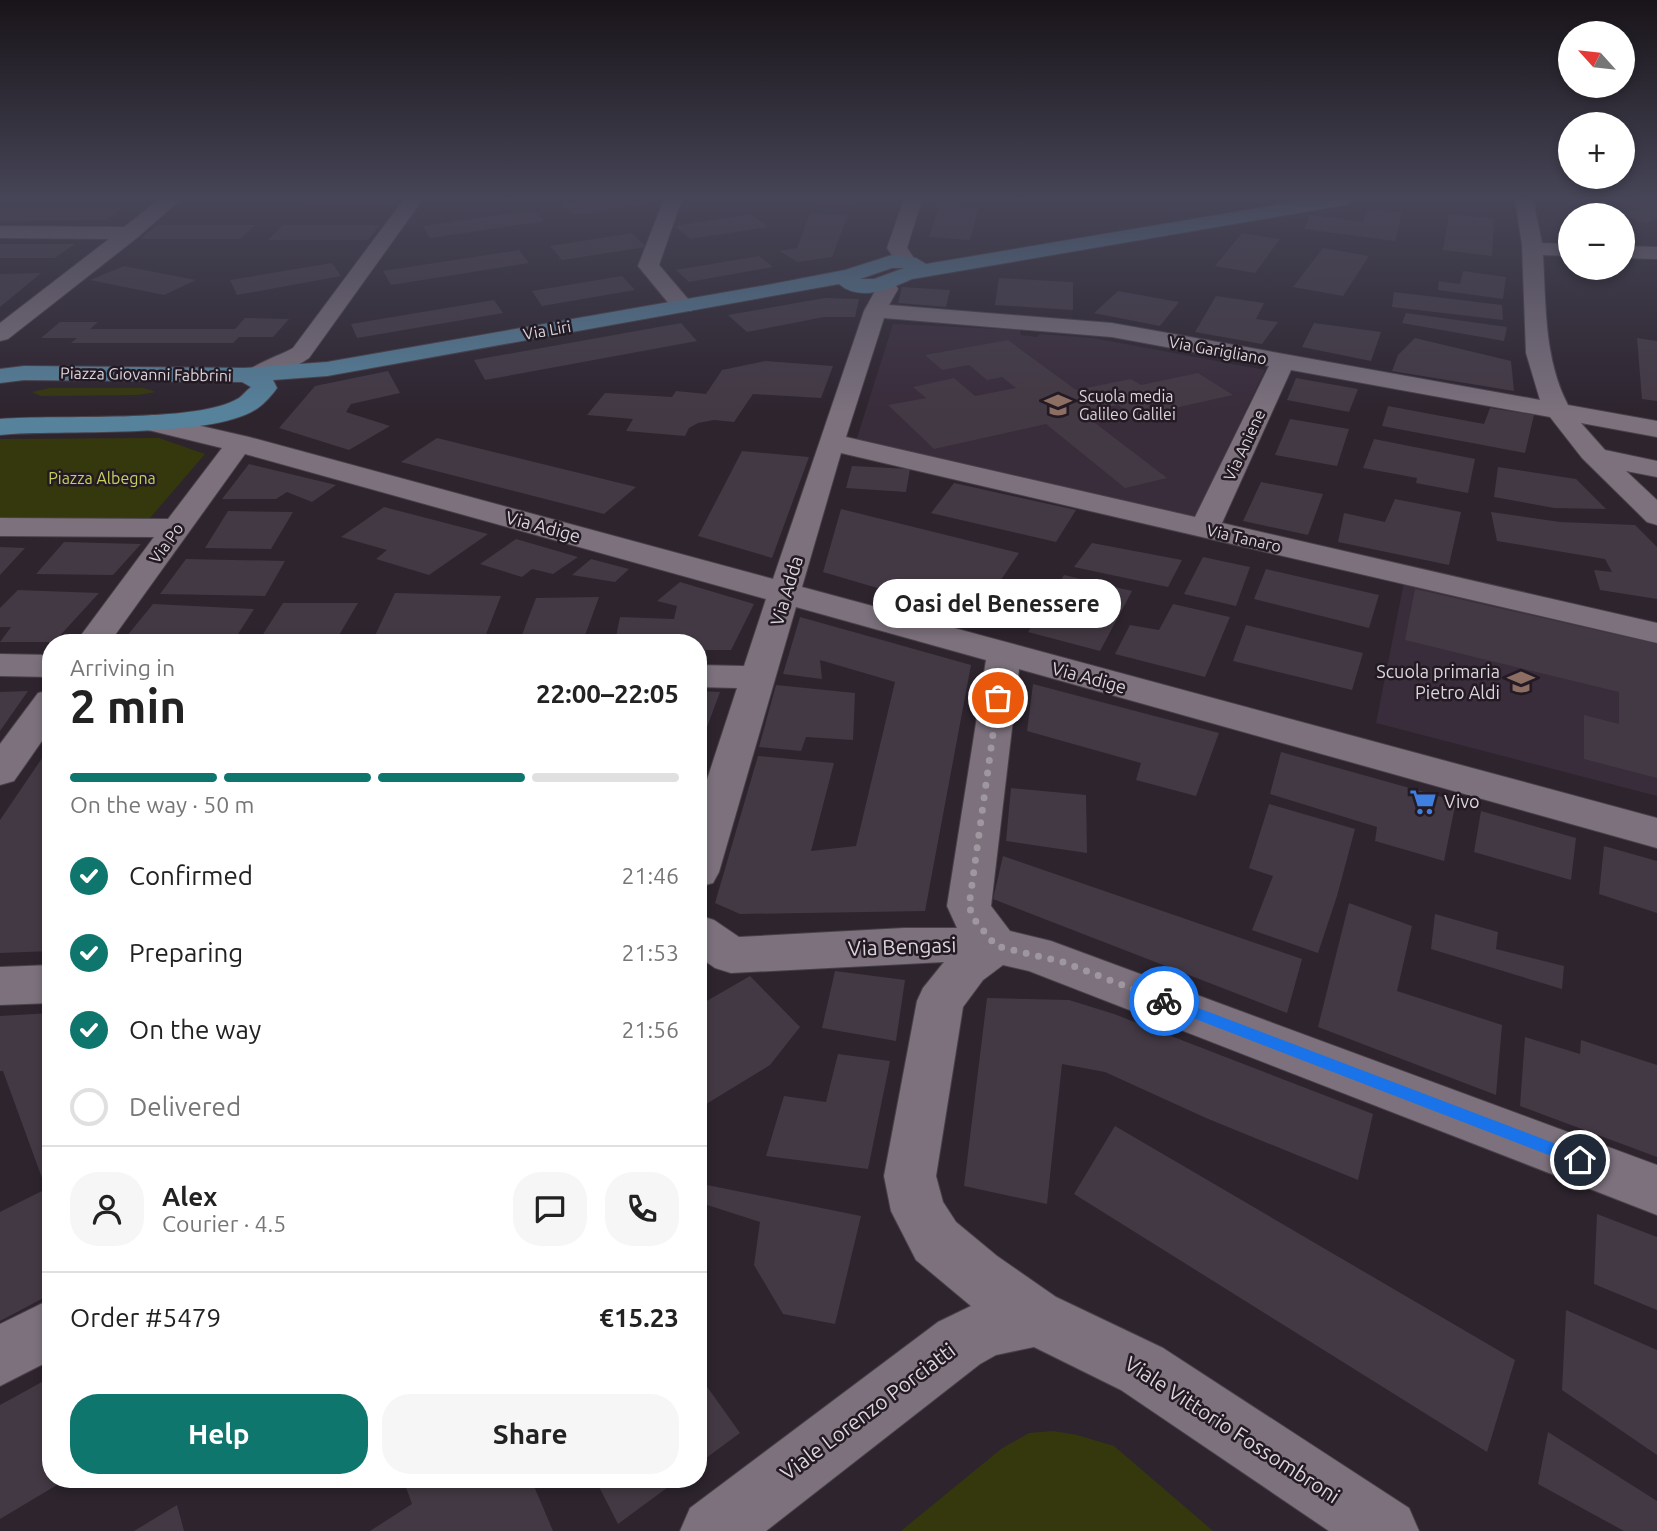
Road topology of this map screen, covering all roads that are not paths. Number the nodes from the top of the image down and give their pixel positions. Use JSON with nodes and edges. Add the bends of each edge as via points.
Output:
{"nodes":[{"id":1,"x":82,"y":270,"type":"edge"},
{"id":2,"x":362,"y":270,"type":"edge"},
{"id":3,"x":652,"y":270,"type":"edge"},
{"id":4,"x":907,"y":270,"type":"edge"},
{"id":5,"x":910,"y":270,"type":"edge"},
{"id":6,"x":1534,"y":270,"type":"edge"},
{"id":7,"x":901,"y":272,"type":"junction"},
{"id":8,"x":852,"y":280,"type":"junction"},
{"id":9,"x":683,"y":306,"type":"junction"},
{"id":10,"x":874,"y":311,"type":"junction"},
{"id":11,"x":0,"y":334,"type":"edge"},
{"id":12,"x":1283,"y":361,"type":"junction"},
{"id":13,"x":8,"y":373,"type":"edge"},
{"id":14,"x":254,"y":382,"type":"junction"},
{"id":15,"x":1559,"y":411,"type":"junction"},
{"id":16,"x":153,"y":423,"type":"junction"},
{"id":17,"x":0,"y":427,"type":"edge"},
{"id":18,"x":1657,"y":429,"type":"edge"},
{"id":19,"x":831,"y":442,"type":"junction"},
{"id":20,"x":239,"y":443,"type":"junction"},
{"id":21,"x":1599,"y":457,"type":"junction"},
{"id":22,"x":1657,"y":469,"type":"edge"},
{"id":23,"x":1657,"y":516,"type":"edge"},
{"id":24,"x":0,"y":527,"type":"edge"},
{"id":25,"x":177,"y":528,"type":"junction"},
{"id":26,"x":1204,"y":529,"type":"junction"},
{"id":27,"x":786,"y":594,"type":"junction"},
{"id":28,"x":1657,"y":633,"type":"edge"},
{"id":29,"x":99,"y":634,"type":"edge"},
{"id":30,"x":1004,"y":654,"type":"junction"},
{"id":31,"x":0,"y":665,"type":"edge"},
{"id":32,"x":42,"y":666,"type":"edge"},
{"id":33,"x":707,"y":676,"type":"edge"},
{"id":34,"x":759,"y":677,"type":"junction"},
{"id":35,"x":42,"y":714,"type":"edge"},
{"id":36,"x":0,"y":772,"type":"edge"},
{"id":37,"x":1657,"y":833,"type":"edge"},
{"id":38,"x":707,"y":843,"type":"edge"},
{"id":39,"x":996,"y":946,"type":"junction"},
{"id":40,"x":709,"y":953,"type":"edge"},
{"id":41,"x":42,"y":984,"type":"edge"},
{"id":42,"x":0,"y":986,"type":"edge"},
{"id":43,"x":1657,"y":1190,"type":"edge"},
{"id":44,"x":1036,"y":1317,"type":"junction"},
{"id":45,"x":42,"y":1333,"type":"edge"},
{"id":46,"x":0,"y":1356,"type":"edge"},
{"id":47,"x":713,"y":1531,"type":"edge"},
{"id":48,"x":1386,"y":1531,"type":"edge"}],
"edges":[{"from":1,"to":11,"type":"street"},
{"from":2,"to":14,"type":"street","via":[[301,353]]},
{"from":3,"to":9,"type":"street"},
{"from":4,"to":7,"type":"main road","name":"Via Liri"},
{"from":5,"to":7,"type":"main road","name":"Via Liri"},
{"from":6,"to":15,"type":"street","via":[[1538,347],[1549,394]]},
{"from":7,"to":8,"type":"main road","name":"Via Liri","via":[[877,286]]},
{"from":7,"to":10,"type":"street","name":"Via Adda"},
{"from":8,"to":9,"type":"main road","name":"Via Liri"},
{"from":8,"to":10,"type":"street","via":[[870,292]]},
{"from":9,"to":14,"type":"main road","name":"Via Liri","via":[[327,369],[287,381]]},
{"from":10,"to":12,"type":"street","name":"Via Garigliano","via":[[1079,326]]},
{"from":10,"to":19,"type":"street","name":"Via Adda"},
{"from":12,"to":15,"type":"street","name":"Via Garigliano"},
{"from":12,"to":26,"type":"street","name":"Via Aniene"},
{"from":13,"to":14,"type":"main road","name":"Piazza Giovanni Fabbrini"},
{"from":14,"to":16,"type":"main road","name":"Piazza Giovanni Fabbrini","via":[[226,411]]},
{"from":15,"to":18,"type":"street","name":"Via Garigliano"},
{"from":15,"to":21,"type":"street"},
{"from":16,"to":17,"type":"main road","name":"Piazza Giovanni Fabbrini","via":[[40,422]]},
{"from":16,"to":20,"type":"street","name":"Via Adige"},
{"from":19,"to":26,"type":"street","name":"Via Tanaro"},
{"from":19,"to":27,"type":"street","name":"Via Adda"},
{"from":20,"to":25,"type":"street","name":"Via Po"},
{"from":20,"to":27,"type":"street","name":"Via Adige"},
{"from":21,"to":22,"type":"street"},
{"from":21,"to":23,"type":"street"},
{"from":24,"to":25,"type":"street"},
{"from":25,"to":29,"type":"street","name":"Via Po"},
{"from":26,"to":28,"type":"street","name":"Via Tanaro"},
{"from":27,"to":30,"type":"street","name":"Via Adige"},
{"from":27,"to":34,"type":"street","name":"Via Adda"},
{"from":30,"to":37,"type":"street","name":"Via Adige"},
{"from":30,"to":39,"type":"street","via":[[969,906]]},
{"from":31,"to":32,"type":"street"},
{"from":33,"to":34,"type":"street"},
{"from":34,"to":38,"type":"street","name":"Via Adda"},
{"from":35,"to":36,"type":"street"},
{"from":39,"to":40,"type":"street","name":"Via Bengasi"},
{"from":39,"to":43,"type":"street","name":"Via Bengasi","via":[[1063,962]]},
{"from":39,"to":44,"type":"street","name":"Viale Vittorio Fossombroni","via":[[967,967],[940,1001],[910,1176],[918,1211],[936,1241]]},
{"from":41,"to":42,"type":"street"},
{"from":44,"to":47,"type":"street","name":"Viale Lorenzo Porciatti","via":[[987,1328],[959,1343]]},
{"from":44,"to":48,"type":"street","name":"Viale Vittorio Fossombroni","via":[[1142,1368]]},
{"from":45,"to":46,"type":"street"}]}
